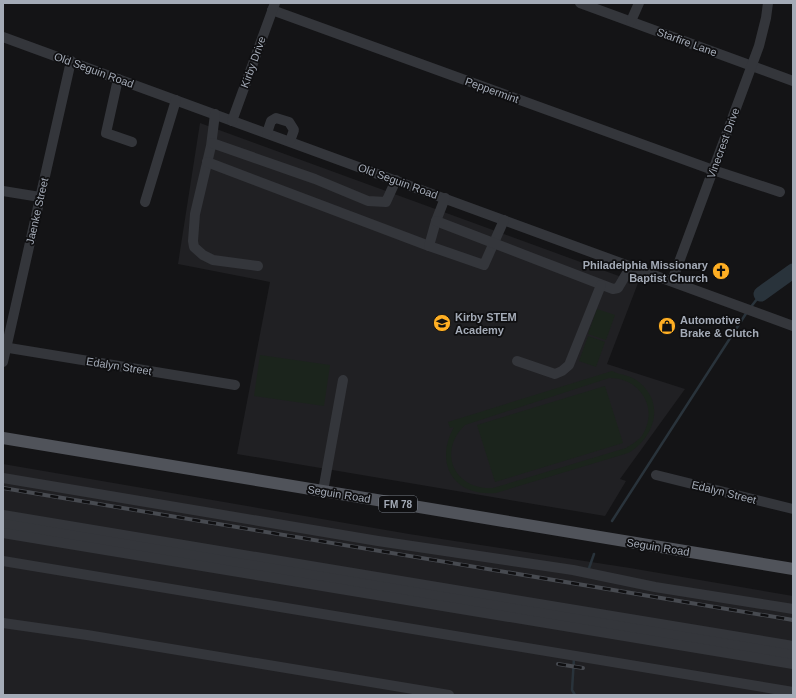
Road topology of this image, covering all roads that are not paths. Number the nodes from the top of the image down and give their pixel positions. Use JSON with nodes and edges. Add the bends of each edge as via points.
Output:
{"nodes":[{"id":1,"x":580,"y":3,"type":"edge"},
{"id":2,"x":639,"y":3,"type":"edge"},
{"id":3,"x":768,"y":3,"type":"edge"},
{"id":4,"x":273,"y":6,"type":"edge"},
{"id":5,"x":631,"y":21,"type":"junction"},
{"id":6,"x":3,"y":37,"type":"edge"},
{"id":7,"x":71,"y":61,"type":"junction"},
{"id":8,"x":751,"y":66,"type":"junction"},
{"id":9,"x":118,"y":79,"type":"junction"},
{"id":10,"x":793,"y":81,"type":"edge"},
{"id":11,"x":176,"y":100,"type":"junction"},
{"id":12,"x":216,"y":114,"type":"junction"},
{"id":13,"x":232,"y":121,"type":"junction"},
{"id":14,"x":267,"y":133,"type":"junction"},
{"id":15,"x":132,"y":142,"type":"dead end"},
{"id":16,"x":290,"y":142,"type":"junction"},
{"id":17,"x":212,"y":143,"type":"junction"},
{"id":18,"x":207,"y":162,"type":"junction"},
{"id":19,"x":713,"y":170,"type":"junction"},
{"id":20,"x":396,"y":180,"type":"junction"},
{"id":21,"x":3,"y":191,"type":"edge"},
{"id":22,"x":780,"y":192,"type":"dead end"},
{"id":23,"x":40,"y":197,"type":"junction"},
{"id":24,"x":445,"y":198,"type":"junction"},
{"id":25,"x":145,"y":202,"type":"dead end"},
{"id":26,"x":504,"y":220,"type":"junction"},
{"id":27,"x":436,"y":221,"type":"junction"},
{"id":28,"x":492,"y":243,"type":"junction"},
{"id":29,"x":429,"y":246,"type":"junction"},
{"id":30,"x":258,"y":266,"type":"dead end"},
{"id":31,"x":631,"y":266,"type":"junction"},
{"id":32,"x":672,"y":281,"type":"junction"},
{"id":33,"x":600,"y":284,"type":"junction"},
{"id":34,"x":793,"y":326,"type":"edge"},
{"id":35,"x":5,"y":347,"type":"edge"},
{"id":36,"x":3,"y":362,"type":"edge"},
{"id":37,"x":517,"y":362,"type":"dead end"},
{"id":38,"x":343,"y":380,"type":"dead end"},
{"id":39,"x":235,"y":385,"type":"dead end"},
{"id":40,"x":3,"y":438,"type":"edge"},
{"id":41,"x":656,"y":475,"type":"dead end"},
{"id":42,"x":3,"y":478,"type":"edge"},
{"id":43,"x":323,"y":491,"type":"junction"},
{"id":44,"x":793,"y":508,"type":"edge"},
{"id":45,"x":3,"y":515,"type":"edge"},
{"id":46,"x":3,"y":524,"type":"edge"},
{"id":47,"x":3,"y":532,"type":"edge"},
{"id":48,"x":3,"y":561,"type":"edge"},
{"id":49,"x":793,"y":569,"type":"edge"},
{"id":50,"x":793,"y":609,"type":"edge"},
{"id":51,"x":3,"y":623,"type":"edge"},
{"id":52,"x":793,"y":646,"type":"edge"},
{"id":53,"x":793,"y":655,"type":"edge"},
{"id":54,"x":793,"y":664,"type":"edge"},
{"id":55,"x":793,"y":692,"type":"edge"},
{"id":56,"x":449,"y":695,"type":"edge"}],
"edges":[{"from":1,"to":5,"type":"street","name":"Starfire Lane"},
{"from":2,"to":5,"type":"street"},
{"from":3,"to":8,"type":"street","name":"Vinecrest Drive","via":[[764,28]]},
{"from":4,"to":13,"type":"street","name":"Kirby Drive"},
{"from":4,"to":19,"type":"street","name":"Peppermint"},
{"from":5,"to":8,"type":"street","name":"Starfire Lane"},
{"from":6,"to":7,"type":"street","name":"Old Seguin Road"},
{"from":7,"to":9,"type":"street","name":"Old Seguin Road"},
{"from":7,"to":23,"type":"street","name":"Jaenke Street"},
{"from":8,"to":10,"type":"street","name":"Starfire Lane"},
{"from":8,"to":19,"type":"street","name":"Vinecrest Drive"},
{"from":9,"to":11,"type":"street","name":"Old Seguin Road"},
{"from":9,"to":15,"type":"street","via":[[106,134]]},
{"from":11,"to":12,"type":"street","name":"Old Seguin Road"},
{"from":11,"to":25,"type":"street"},
{"from":12,"to":13,"type":"street","name":"Old Seguin Road"},
{"from":12,"to":17,"type":"street"},
{"from":13,"to":14,"type":"street","name":"Old Seguin Road"},
{"from":14,"to":16,"type":"street","name":"Old Seguin Road"},
{"from":14,"to":16,"type":"street","via":[[271,122],[276,118],[289,122],[294,130]]},
{"from":16,"to":20,"type":"street","name":"Old Seguin Road"},
{"from":17,"to":18,"type":"street"},
{"from":17,"to":20,"type":"street","via":[[315,179],[368,201],[386,202]]},
{"from":18,"to":29,"type":"street"},
{"from":18,"to":30,"type":"street","via":[[195,214],[194,247],[213,260]]},
{"from":19,"to":22,"type":"street","name":"Peppermint"},
{"from":19,"to":32,"type":"street","name":"Vinecrest Drive"},
{"from":20,"to":24,"type":"street","name":"Old Seguin Road"},
{"from":21,"to":23,"type":"street"},
{"from":23,"to":35,"type":"street","name":"Jaenke Street"},
{"from":24,"to":26,"type":"street","name":"Old Seguin Road"},
{"from":24,"to":27,"type":"street"},
{"from":26,"to":28,"type":"street"},
{"from":26,"to":31,"type":"street","name":"Old Seguin Road"},
{"from":27,"to":28,"type":"street"},
{"from":27,"to":29,"type":"street"},
{"from":28,"to":29,"type":"street","via":[[484,265]]},
{"from":28,"to":33,"type":"street"},
{"from":31,"to":32,"type":"street","name":"Old Seguin Road"},
{"from":31,"to":33,"type":"street","via":[[618,288],[613,290]]},
{"from":32,"to":34,"type":"street","name":"Old Seguin Road"},
{"from":33,"to":37,"type":"street","via":[[569,365],[555,374]]},
{"from":35,"to":36,"type":"street","name":"Jaenke Street"},
{"from":35,"to":39,"type":"street","name":"Edalyn Street"},
{"from":38,"to":43,"type":"street"},
{"from":40,"to":43,"type":"main road","name":"Seguin Road","number":"FM 78"},
{"from":41,"to":44,"type":"street","name":"Edalyn Street"},
{"from":42,"to":50,"type":"street","via":[[378,541],[573,570],[655,587]]},
{"from":43,"to":49,"type":"main road","name":"Seguin Road","number":"FM 78"},
{"from":45,"to":52,"type":"street"},
{"from":46,"to":53,"type":"street"},
{"from":47,"to":54,"type":"street"},
{"from":48,"to":55,"type":"street"},
{"from":51,"to":56,"type":"street"}]}
